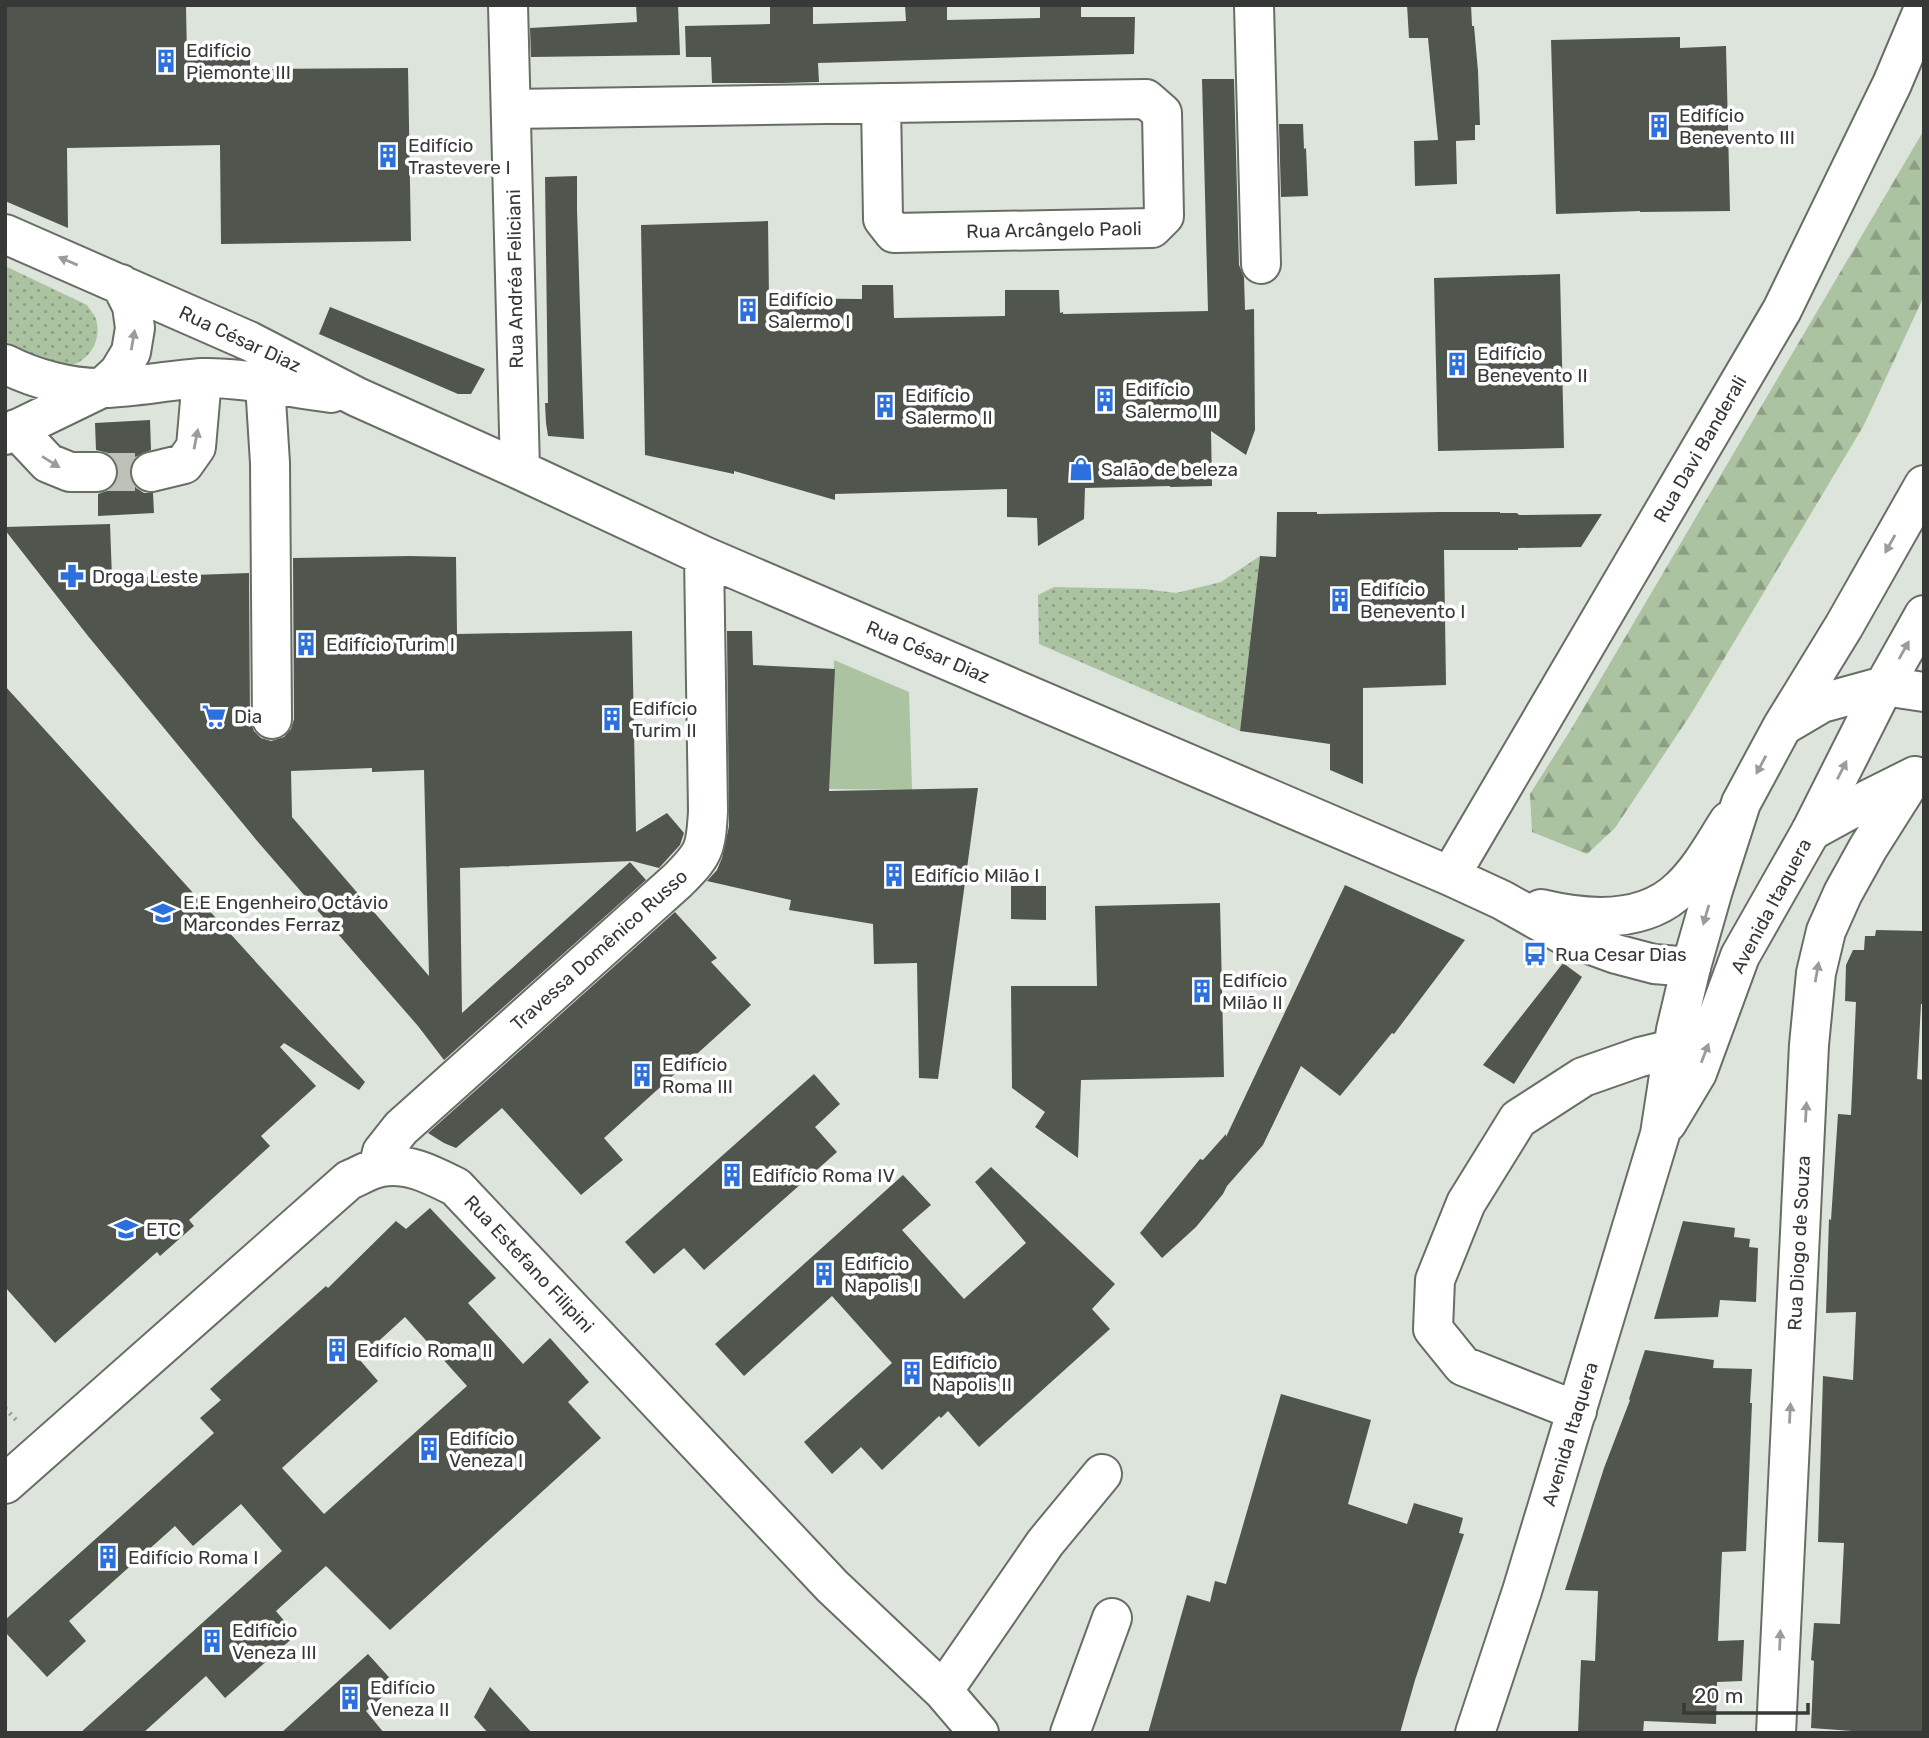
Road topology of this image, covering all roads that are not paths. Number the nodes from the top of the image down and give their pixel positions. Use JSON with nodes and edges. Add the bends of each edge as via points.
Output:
{"nodes":[{"id":1,"x":508,"y":5,"type":"edge"},
{"id":2,"x":1254,"y":5,"type":"edge"},
{"id":3,"x":1924,"y":8,"type":"edge"},
{"id":4,"x":881,"y":103,"type":"junction"},
{"id":5,"x":510,"y":109,"type":"junction"},
{"id":6,"x":8,"y":237,"type":"edge"},
{"id":7,"x":1261,"y":264,"type":"dead end"},
{"id":8,"x":121,"y":284,"type":"junction"},
{"id":9,"x":5,"y":364,"type":"edge"},
{"id":10,"x":202,"y":378,"type":"junction"},
{"id":11,"x":265,"y":384,"type":"junction"},
{"id":12,"x":102,"y":388,"type":"junction"},
{"id":13,"x":357,"y":397,"type":"junction"},
{"id":14,"x":10,"y":432,"type":"edge"},
{"id":15,"x":520,"y":470,"type":"junction"},
{"id":16,"x":97,"y":472,"type":"tunnel mouth"},
{"id":17,"x":152,"y":472,"type":"tunnel mouth"},
{"id":18,"x":1924,"y":485,"type":"edge"},
{"id":19,"x":704,"y":556,"type":"junction"},
{"id":20,"x":1924,"y":615,"type":"edge"},
{"id":21,"x":1884,"y":686,"type":"junction"},
{"id":22,"x":1924,"y":692,"type":"edge"},
{"id":23,"x":272,"y":719,"type":"dead end"},
{"id":24,"x":1782,"y":727,"type":"junction"},
{"id":25,"x":1918,"y":774,"type":"edge"},
{"id":26,"x":1741,"y":803,"type":"junction"},
{"id":27,"x":1811,"y":831,"type":"junction"},
{"id":28,"x":1450,"y":876,"type":"junction"},
{"id":29,"x":1502,"y":900,"type":"junction"},
{"id":30,"x":1740,"y":956,"type":"junction"},
{"id":31,"x":1690,"y":967,"type":"junction"},
{"id":32,"x":1672,"y":1049,"type":"junction"},
{"id":33,"x":1660,"y":1134,"type":"junction"},
{"id":34,"x":378,"y":1168,"type":"junction"},
{"id":35,"x":1577,"y":1411,"type":"junction"},
{"id":36,"x":1102,"y":1474,"type":"dead end"},
{"id":37,"x":5,"y":1484,"type":"edge"},
{"id":38,"x":1112,"y":1618,"type":"dead end"},
{"id":39,"x":943,"y":1691,"type":"junction"},
{"id":40,"x":979,"y":1733,"type":"edge"},
{"id":41,"x":1070,"y":1733,"type":"edge"},
{"id":42,"x":1475,"y":1733,"type":"edge"},
{"id":43,"x":1776,"y":1733,"type":"edge"}],
"edges":[{"from":1,"to":5,"type":"street","name":"Rua Andréa Feliciani"},
{"from":2,"to":7,"type":"street"},
{"from":3,"to":28,"type":"street","name":"Rua Davi Banderali","via":[[1782,310]]},
{"from":4,"to":4,"type":"street","name":"Rua Arcângelo Paoli","via":[[883,219],[894,233],[1152,228],[1164,216],[1161,113],[1146,99]]},
{"from":4,"to":5,"type":"street","name":"Rua Arcângelo Paoli"},
{"from":5,"to":15,"type":"street","name":"Rua Andréa Feliciani"},
{"from":8,"to":6,"type":"street","name":"Rua César Diaz","one_way":true},
{"from":12,"to":8,"type":"street","one_way":true,"via":[[120,372],[131,352],[132,306]]},
{"from":8,"to":13,"type":"street","name":"Rua César Diaz","via":[[249,341]]},
{"from":9,"to":12,"type":"street","via":[[37,377]]},
{"from":10,"to":11,"type":"street","name":"Rua César Diaz"},
{"from":10,"to":12,"type":"street","name":"Rua César Diaz"},
{"from":17,"to":10,"type":"street","one_way":true,"via":[[184,464],[196,447]]},
{"from":11,"to":13,"type":"street","name":"Rua César Diaz"},
{"from":11,"to":23,"type":"street"},
{"from":12,"to":14,"type":"street"},
{"from":13,"to":15,"type":"street","name":"Rua César Diaz"},
{"from":14,"to":16,"type":"street","one_way":true,"via":[[48,463],[70,472]]},
{"from":15,"to":19,"type":"street","name":"Rua César Diaz"},
{"from":18,"to":24,"type":"street","name":"Avenida Itaquera","one_way":true},
{"from":19,"to":28,"type":"street","name":"Rua César Diaz"},
{"from":19,"to":34,"type":"street","name":"Travessa Domênico Russo","via":[[708,811],[706,839],[698,860],[401,1128],[382,1152]]},
{"from":21,"to":20,"type":"street","one_way":true},
{"from":21,"to":22,"type":"street"},
{"from":21,"to":24,"type":"street","via":[[1822,703]]},
{"from":27,"to":21,"type":"street","one_way":true},
{"from":24,"to":26,"type":"street","name":"Avenida Itaquera","one_way":true},
{"from":25,"to":27,"type":"street","name":"Avenida Itaquera"},
{"from":43,"to":25,"type":"street","name":"Rua Diogo de Souza","one_way":true,"via":[[1816,973],[1826,931],[1843,893]]},
{"from":26,"to":29,"type":"street","name":"Rua César Diaz","via":[[1680,890],[1647,911],[1603,918]]},
{"from":26,"to":31,"type":"street","name":"Avenida Itaquera","one_way":true},
{"from":27,"to":30,"type":"street","name":"Avenida Itaquera"},
{"from":28,"to":29,"type":"street","name":"Rua César Diaz"},
{"from":29,"to":31,"type":"street","name":"Rua César Diaz","via":[[1564,935],[1603,949],[1654,964]]},
{"from":30,"to":31,"type":"street","name":"Rua César Diaz"},
{"from":33,"to":30,"type":"street","name":"Avenida Itaquera","one_way":true,"via":[[1698,1073]]},
{"from":31,"to":32,"type":"street","name":"Avenida Itaquera"},
{"from":32,"to":33,"type":"street","name":"Avenida Itaquera"},
{"from":32,"to":35,"type":"street","via":[[1583,1077],[1518,1119],[1466,1203],[1435,1280],[1433,1329],[1464,1366]]},
{"from":33,"to":35,"type":"street","name":"Avenida Itaquera"},
{"from":34,"to":37,"type":"street","name":"Rua Estefano Filipini","via":[[349,1180]]},
{"from":34,"to":39,"type":"street","name":"Rua Estefano Filipini","via":[[398,1166],[430,1173],[456,1187],[832,1586]]},
{"from":35,"to":42,"type":"street","name":"Avenida Itaquera"},
{"from":36,"to":39,"type":"street","via":[[1045,1543]]},
{"from":38,"to":41,"type":"street"},
{"from":39,"to":40,"type":"street","name":"Rua Estefano Filipini"}]}
